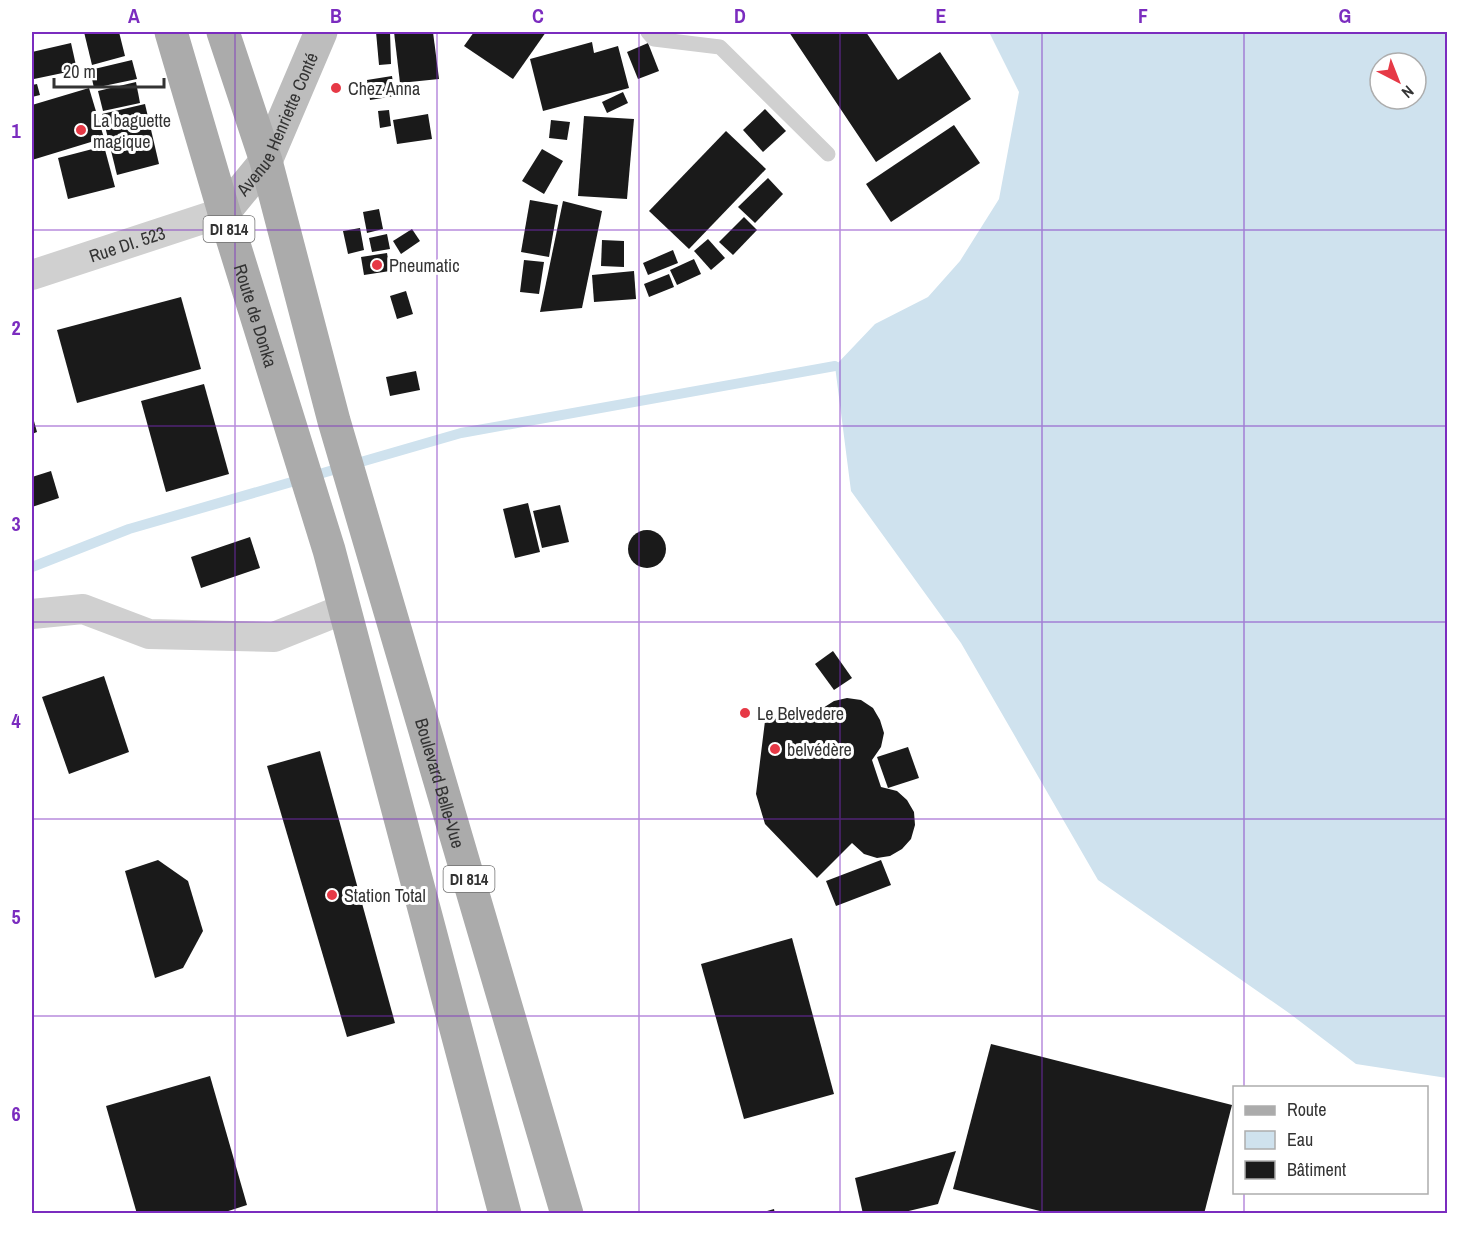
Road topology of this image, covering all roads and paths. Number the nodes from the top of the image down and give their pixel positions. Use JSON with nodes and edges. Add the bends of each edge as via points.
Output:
{"nodes":[{"id":1,"x":171,"y":32,"type":"edge"},
{"id":2,"x":223,"y":32,"type":"edge"},
{"id":3,"x":321,"y":32,"type":"edge"},
{"id":4,"x":648,"y":32,"type":"edge"},
{"id":5,"x":828,"y":154,"type":"dead end"},
{"id":6,"x":266,"y":161,"type":"junction"},
{"id":7,"x":224,"y":212,"type":"junction"},
{"id":8,"x":32,"y":275,"type":"edge"},
{"id":9,"x":344,"y":609,"type":"junction"},
{"id":10,"x":32,"y":614,"type":"edge"},
{"id":11,"x":505,"y":1214,"type":"edge"},
{"id":12,"x":567,"y":1214,"type":"edge"}],
"edges":[{"from":1,"to":7,"type":"main road","name":"Route de Donka","number":"DI 814"},
{"from":2,"to":6,"type":"main road","number":"DI 814"},
{"from":3,"to":6,"type":"main road","name":"Avenue Henriette Conté"},
{"from":4,"to":5,"type":"lane","via":[[654,39],[720,48]]},
{"from":6,"to":7,"type":"main road","name":"Avenue Henriette Conté"},
{"from":6,"to":12,"type":"main road","name":"Boulevard Belle-Vue","number":"DI 814","via":[[334,421]]},
{"from":7,"to":8,"type":"street","name":"Rue DI. 523"},
{"from":7,"to":9,"type":"main road","name":"Route de Donka","number":"DI 814"},
{"from":9,"to":10,"type":"street","via":[[274,637],[149,634],[83,609]]},
{"from":9,"to":11,"type":"main road","number":"DI 814"}]}
